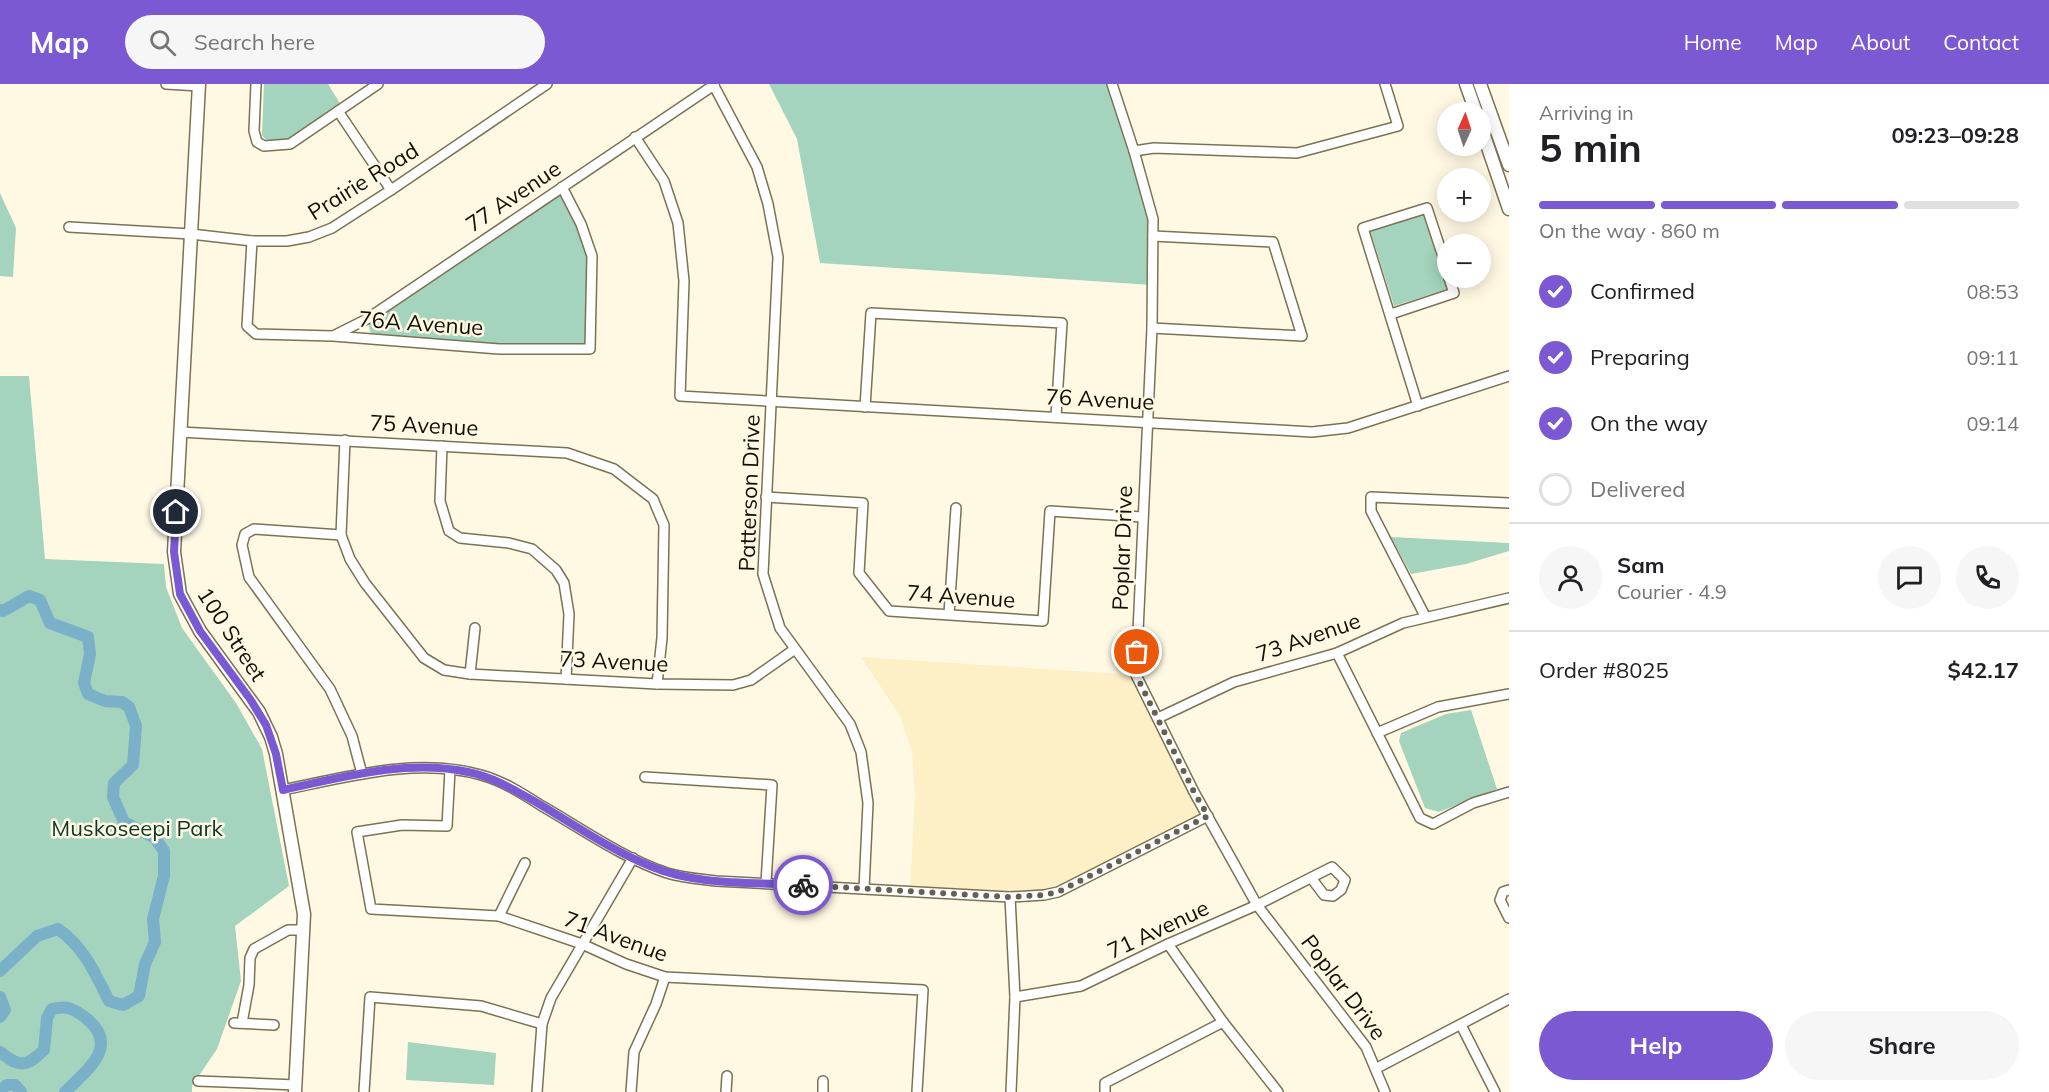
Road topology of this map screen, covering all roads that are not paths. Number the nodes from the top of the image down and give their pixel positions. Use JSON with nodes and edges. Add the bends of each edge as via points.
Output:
{"nodes":[{"id":1,"x":166,"y":84,"type":"edge"},
{"id":2,"x":256,"y":84,"type":"edge"},
{"id":3,"x":378,"y":84,"type":"edge"},
{"id":4,"x":547,"y":84,"type":"edge"},
{"id":5,"x":713,"y":84,"type":"edge"},
{"id":6,"x":1112,"y":84,"type":"edge"},
{"id":7,"x":1385,"y":84,"type":"edge"},
{"id":8,"x":1466,"y":84,"type":"edge"},
{"id":9,"x":1480,"y":84,"type":"edge"},
{"id":10,"x":199,"y":85,"type":"edge"},
{"id":11,"x":1472,"y":102,"type":"edge"},
{"id":12,"x":338,"y":111,"type":"junction"},
{"id":13,"x":636,"y":137,"type":"junction"},
{"id":14,"x":1134,"y":151,"type":"junction"},
{"id":15,"x":1491,"y":156,"type":"edge"},
{"id":16,"x":1509,"y":165,"type":"edge"},
{"id":17,"x":562,"y":187,"type":"junction"},
{"id":18,"x":391,"y":190,"type":"junction"},
{"id":19,"x":1509,"y":209,"type":"edge"},
{"id":20,"x":69,"y":227,"type":"dead end"},
{"id":21,"x":191,"y":234,"type":"junction"},
{"id":22,"x":1153,"y":236,"type":"junction"},
{"id":23,"x":1437,"y":238,"type":"edge"},
{"id":24,"x":252,"y":241,"type":"junction"},
{"id":25,"x":1452,"y":288,"type":"edge"},
{"id":26,"x":1391,"y":314,"type":"junction"},
{"id":27,"x":367,"y":319,"type":"junction"},
{"id":28,"x":1152,"y":328,"type":"junction"},
{"id":29,"x":333,"y":336,"type":"junction"},
{"id":30,"x":372,"y":339,"type":"junction"},
{"id":31,"x":1509,"y":376,"type":"edge"},
{"id":32,"x":771,"y":402,"type":"junction"},
{"id":33,"x":1418,"y":406,"type":"junction"},
{"id":34,"x":865,"y":407,"type":"junction"},
{"id":35,"x":1056,"y":416,"type":"junction"},
{"id":36,"x":1147,"y":422,"type":"junction"},
{"id":37,"x":180,"y":432,"type":"junction"},
{"id":38,"x":345,"y":440,"type":"junction"},
{"id":39,"x":442,"y":446,"type":"junction"},
{"id":40,"x":766,"y":497,"type":"junction"},
{"id":41,"x":1509,"y":503,"type":"edge"},
{"id":42,"x":956,"y":508,"type":"dead end"},
{"id":43,"x":1142,"y":517,"type":"junction"},
{"id":44,"x":341,"y":535,"type":"junction"},
{"id":45,"x":1509,"y":598,"type":"edge"},
{"id":46,"x":949,"y":614,"type":"junction"},
{"id":47,"x":1425,"y":616,"type":"junction"},
{"id":48,"x":475,"y":628,"type":"dead end"},
{"id":49,"x":795,"y":649,"type":"junction"},
{"id":50,"x":1336,"y":653,"type":"junction"},
{"id":51,"x":470,"y":674,"type":"junction"},
{"id":52,"x":566,"y":679,"type":"junction"},
{"id":53,"x":657,"y":684,"type":"junction"},
{"id":54,"x":1509,"y":694,"type":"edge"},
{"id":55,"x":1158,"y":718,"type":"junction"},
{"id":56,"x":1377,"y":733,"type":"junction"},
{"id":57,"x":450,"y":770,"type":"junction"},
{"id":58,"x":362,"y":774,"type":"junction"},
{"id":59,"x":645,"y":777,"type":"dead end"},
{"id":60,"x":283,"y":790,"type":"junction"},
{"id":61,"x":1509,"y":792,"type":"edge"},
{"id":62,"x":1208,"y":816,"type":"junction"},
{"id":63,"x":633,"y":858,"type":"junction"},
{"id":64,"x":525,"y":863,"type":"dead end"},
{"id":65,"x":1312,"y":879,"type":"dead end"},
{"id":66,"x":766,"y":883,"type":"junction"},
{"id":67,"x":864,"y":889,"type":"junction"},
{"id":68,"x":1509,"y":890,"type":"edge"},
{"id":69,"x":1010,"y":897,"type":"junction"},
{"id":70,"x":1257,"y":905,"type":"junction"},
{"id":71,"x":499,"y":916,"type":"junction"},
{"id":72,"x":1509,"y":918,"type":"edge"},
{"id":73,"x":304,"y":930,"type":"junction"},
{"id":74,"x":582,"y":944,"type":"junction"},
{"id":75,"x":1168,"y":944,"type":"junction"},
{"id":76,"x":665,"y":976,"type":"junction"},
{"id":77,"x":1015,"y":997,"type":"junction"},
{"id":78,"x":1509,"y":999,"type":"edge"},
{"id":79,"x":1223,"y":1022,"type":"junction"},
{"id":80,"x":542,"y":1024,"type":"junction"},
{"id":81,"x":274,"y":1025,"type":"dead end"},
{"id":82,"x":1461,"y":1025,"type":"junction"},
{"id":83,"x":1377,"y":1068,"type":"junction"},
{"id":84,"x":727,"y":1076,"type":"dead end"},
{"id":85,"x":198,"y":1081,"type":"dead end"},
{"id":86,"x":823,"y":1081,"type":"dead end"},
{"id":87,"x":240,"y":1087,"type":"edge"},
{"id":88,"x":1105,"y":1087,"type":"edge"},
{"id":89,"x":295,"y":1089,"type":"edge"},
{"id":90,"x":364,"y":1092,"type":"edge"},
{"id":91,"x":537,"y":1092,"type":"edge"},
{"id":92,"x":631,"y":1092,"type":"edge"},
{"id":93,"x":726,"y":1092,"type":"edge"},
{"id":94,"x":823,"y":1092,"type":"edge"},
{"id":95,"x":916,"y":1092,"type":"edge"},
{"id":96,"x":1011,"y":1092,"type":"edge"},
{"id":97,"x":1278,"y":1092,"type":"edge"},
{"id":98,"x":1385,"y":1092,"type":"edge"},
{"id":99,"x":1495,"y":1092,"type":"edge"}],
"edges":[{"from":1,"to":10,"type":"street"},
{"from":2,"to":12,"type":"street","via":[[254,131],[264,146],[290,144]]},
{"from":3,"to":12,"type":"street"},
{"from":4,"to":18,"type":"street","name":"Prairie Road"},
{"from":5,"to":13,"type":"street","name":"77 Avenue"},
{"from":5,"to":32,"type":"street","name":"Patterson Drive","via":[[757,166],[778,256]]},
{"from":6,"to":14,"type":"street","name":"Poplar Drive"},
{"from":7,"to":14,"type":"street","via":[[1398,126],[1297,153],[1154,148]]},
{"from":8,"to":11,"type":"main road"},
{"from":9,"to":16,"type":"main road"},
{"from":10,"to":21,"type":"main road","name":"100 Street"},
{"from":12,"to":18,"type":"street"},
{"from":13,"to":17,"type":"street","name":"77 Avenue"},
{"from":13,"to":32,"type":"street","name":"76 Avenue","via":[[664,181],[678,223],[684,281],[680,396]]},
{"from":14,"to":22,"type":"street","name":"Poplar Drive"},
{"from":15,"to":19,"type":"main road"},
{"from":17,"to":27,"type":"street","name":"77 Avenue"},
{"from":17,"to":30,"type":"street","name":"76A Avenue","via":[[592,256],[590,349],[499,349]]},
{"from":18,"to":24,"type":"street","name":"Prairie Road","via":[[332,228],[309,237],[286,242]]},
{"from":20,"to":21,"type":"street","name":"Prairie Road"},
{"from":21,"to":24,"type":"street","name":"Prairie Road"},
{"from":21,"to":37,"type":"main road","name":"100 Street"},
{"from":22,"to":28,"type":"street","name":"Poplar Drive"},
{"from":22,"to":28,"type":"street","via":[[1273,242],[1302,336]]},
{"from":23,"to":26,"type":"street","via":[[1427,207],[1363,228]]},
{"from":24,"to":29,"type":"street","name":"76A Avenue","via":[[247,326],[256,334]]},
{"from":25,"to":26,"type":"street","via":[[1454,293]]},
{"from":26,"to":33,"type":"street"},
{"from":27,"to":29,"type":"street","name":"77 Avenue"},
{"from":27,"to":30,"type":"street"},
{"from":28,"to":36,"type":"street","name":"Poplar Drive"},
{"from":29,"to":30,"type":"street","name":"76A Avenue"},
{"from":31,"to":33,"type":"street","name":"76 Avenue"},
{"from":32,"to":34,"type":"street","name":"76 Avenue"},
{"from":32,"to":40,"type":"street","name":"Patterson Drive"},
{"from":33,"to":36,"type":"street","name":"76 Avenue","via":[[1348,428],[1312,432]]},
{"from":34,"to":35,"type":"street","name":"76 Avenue"},
{"from":34,"to":35,"type":"street","via":[[871,313],[1062,323]]},
{"from":35,"to":36,"type":"street","name":"76 Avenue"},
{"from":36,"to":43,"type":"street","name":"Poplar Drive"},
{"from":37,"to":38,"type":"street","name":"75 Avenue"},
{"from":37,"to":60,"type":"main road","name":"100 Street","via":[[174,552],[180,594],[200,631],[266,725]]},
{"from":38,"to":39,"type":"street","name":"75 Avenue"},
{"from":38,"to":44,"type":"street"},
{"from":39,"to":52,"type":"street","via":[[440,501],[449,531],[460,538],[532,549],[556,570],[564,583],[569,614]]},
{"from":39,"to":53,"type":"street","name":"75 Avenue","via":[[567,453],[614,469],[653,499],[664,525]]},
{"from":40,"to":46,"type":"street","name":"74 Avenue","via":[[863,503],[859,573],[889,611]]},
{"from":40,"to":49,"type":"street","name":"Patterson Drive","via":[[763,574],[780,628]]},
{"from":41,"to":47,"type":"street","via":[[1371,497],[1371,511]]},
{"from":42,"to":46,"type":"street"},
{"from":43,"to":46,"type":"street","name":"74 Avenue","via":[[1050,511],[1043,621]]},
{"from":43,"to":55,"type":"street","name":"Poplar Drive","via":[[1136,675]]},
{"from":44,"to":51,"type":"street","name":"73 Avenue","via":[[365,583],[424,658],[444,670]]},
{"from":44,"to":58,"type":"street","via":[[254,529],[245,534],[242,545],[249,577],[330,689],[352,736]]},
{"from":45,"to":47,"type":"street","name":"73 Avenue"},
{"from":47,"to":50,"type":"street","name":"73 Avenue"},
{"from":48,"to":51,"type":"street"},
{"from":49,"to":53,"type":"street","name":"73 Avenue","via":[[751,680],[733,685]]},
{"from":49,"to":67,"type":"street","name":"Patterson Drive","via":[[850,724],[861,752],[868,803]]},
{"from":50,"to":55,"type":"street","name":"73 Avenue","via":[[1234,682]]},
{"from":50,"to":56,"type":"street"},
{"from":51,"to":52,"type":"street","name":"73 Avenue"},
{"from":52,"to":53,"type":"street","name":"73 Avenue"},
{"from":54,"to":56,"type":"street","via":[[1438,708]]},
{"from":55,"to":62,"type":"street","name":"Poplar Drive"},
{"from":56,"to":61,"type":"street","via":[[1420,818],[1433,824],[1473,803]]},
{"from":57,"to":58,"type":"street","via":[[399,769]]},
{"from":57,"to":63,"type":"street","via":[[497,781]]},
{"from":57,"to":71,"type":"street","name":"71 Avenue","via":[[447,826],[402,825],[357,832],[371,909]]},
{"from":58,"to":60,"type":"street"},
{"from":59,"to":66,"type":"street","via":[[772,784]]},
{"from":60,"to":73,"type":"main road","name":"100 Street","via":[[303,901]]},
{"from":62,"to":69,"type":"street","via":[[1064,889],[1044,895]]},
{"from":62,"to":70,"type":"street","name":"Poplar Drive"},
{"from":63,"to":66,"type":"street","via":[[669,873],[697,879]]},
{"from":63,"to":74,"type":"street"},
{"from":64,"to":71,"type":"street"},
{"from":65,"to":70,"type":"street","name":"71 Avenue"},
{"from":66,"to":67,"type":"street"},
{"from":67,"to":69,"type":"street"},
{"from":68,"to":72,"type":"street","via":[[1503,892],[1500,900]]},
{"from":69,"to":77,"type":"street"},
{"from":70,"to":75,"type":"street","name":"71 Avenue"},
{"from":70,"to":83,"type":"street","name":"Poplar Drive","via":[[1360,1038]]},
{"from":71,"to":74,"type":"street","name":"71 Avenue"},
{"from":73,"to":81,"type":"street","via":[[288,930],[254,949],[250,958],[249,985],[238,1023]]},
{"from":73,"to":89,"type":"main road","name":"100 Street"},
{"from":74,"to":76,"type":"street","name":"71 Avenue"},
{"from":74,"to":80,"type":"street","via":[[551,998]]},
{"from":75,"to":77,"type":"street","name":"71 Avenue","via":[[1081,986]]},
{"from":75,"to":79,"type":"street"},
{"from":76,"to":92,"type":"street","via":[[634,1052]]},
{"from":76,"to":95,"type":"street","name":"71 Avenue","via":[[923,990]]},
{"from":77,"to":96,"type":"street"},
{"from":78,"to":82,"type":"street"},
{"from":79,"to":88,"type":"street"},
{"from":79,"to":97,"type":"street"},
{"from":80,"to":90,"type":"street","via":[[481,1006],[370,997]]},
{"from":80,"to":91,"type":"street"},
{"from":82,"to":83,"type":"street"},
{"from":82,"to":99,"type":"street"},
{"from":83,"to":98,"type":"street","name":"Poplar Drive"},
{"from":84,"to":93,"type":"street"},
{"from":85,"to":87,"type":"street"},
{"from":86,"to":94,"type":"street"},
{"from":87,"to":89,"type":"street"}]}
